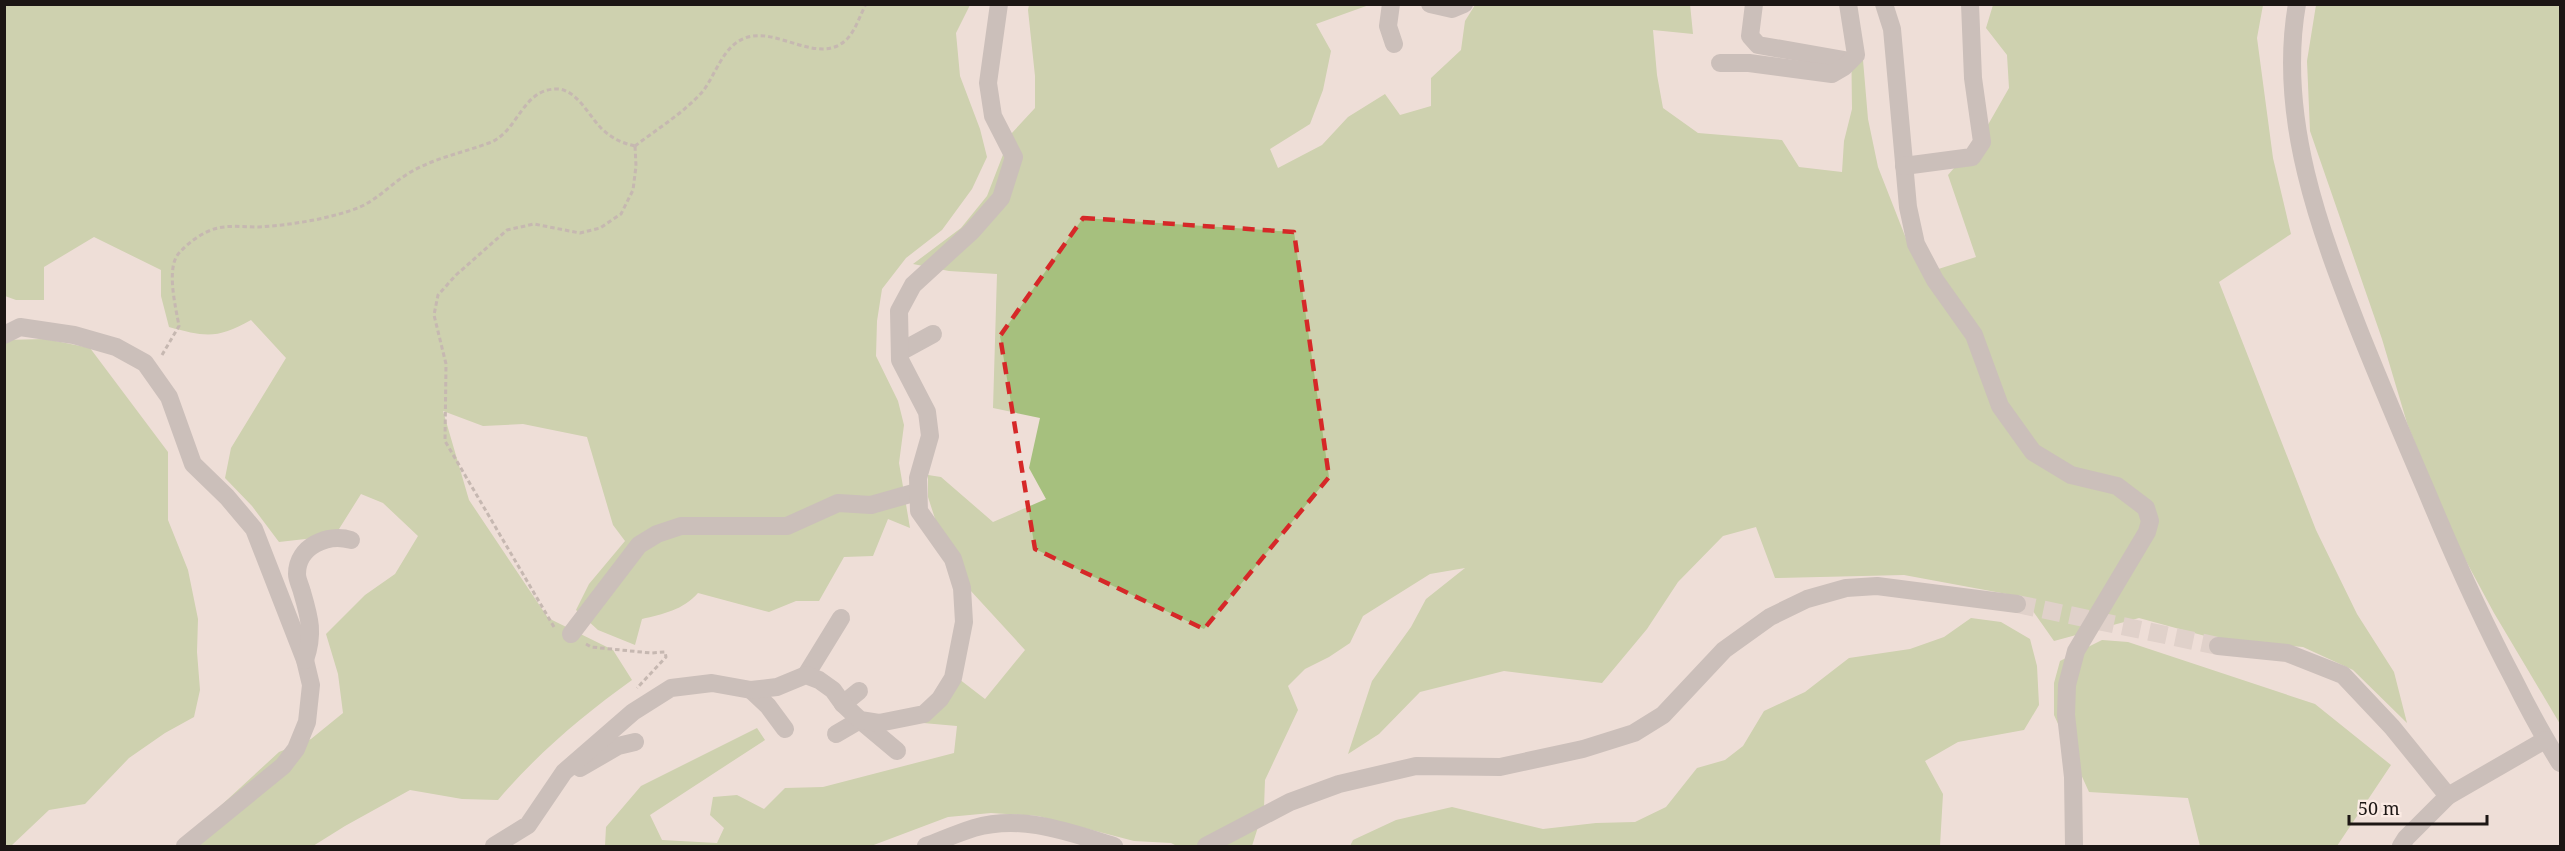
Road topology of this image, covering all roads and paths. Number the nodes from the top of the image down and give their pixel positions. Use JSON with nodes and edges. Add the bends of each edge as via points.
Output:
{"nodes":[{"id":1,"x":866,"y":4,"type":"edge"},
{"id":2,"x":999,"y":4,"type":"edge"},
{"id":3,"x":1391,"y":4,"type":"edge"},
{"id":4,"x":1430,"y":4,"type":"edge"},
{"id":5,"x":1464,"y":4,"type":"edge"},
{"id":6,"x":1755,"y":4,"type":"edge"},
{"id":7,"x":1848,"y":4,"type":"edge"},
{"id":8,"x":1884,"y":4,"type":"edge"},
{"id":9,"x":1970,"y":4,"type":"edge"},
{"id":10,"x":2297,"y":4,"type":"edge"},
{"id":11,"x":1394,"y":44,"type":"dead end"},
{"id":12,"x":1850,"y":61,"type":"junction"},
{"id":13,"x":1720,"y":63,"type":"dead end"},
{"id":14,"x":635,"y":146,"type":"junction"},
{"id":15,"x":1904,"y":166,"type":"junction"},
{"id":16,"x":933,"y":334,"type":"dead end"},
{"id":17,"x":4,"y":335,"type":"edge"},
{"id":18,"x":900,"y":352,"type":"junction"},
{"id":19,"x":153,"y":376,"type":"junction"},
{"id":20,"x":917,"y":492,"type":"junction"},
{"id":21,"x":351,"y":540,"type":"dead end"},
{"id":22,"x":2018,"y":604,"type":"tunnel mouth"},
{"id":23,"x":841,"y":618,"type":"dead end"},
{"id":24,"x":571,"y":634,"type":"junction"},
{"id":25,"x":2218,"y":646,"type":"tunnel mouth"},
{"id":26,"x":305,"y":660,"type":"junction"},
{"id":27,"x":806,"y":675,"type":"junction"},
{"id":28,"x":751,"y":690,"type":"junction"},
{"id":29,"x":859,"y":690,"type":"dead end"},
{"id":30,"x":843,"y":704,"type":"junction"},
{"id":31,"x":633,"y":712,"type":"junction"},
{"id":32,"x":860,"y":720,"type":"junction"},
{"id":33,"x":785,"y":729,"type":"dead end"},
{"id":34,"x":836,"y":734,"type":"dead end"},
{"id":35,"x":2545,"y":740,"type":"junction"},
{"id":36,"x":635,"y":742,"type":"dead end"},
{"id":37,"x":897,"y":751,"type":"dead end"},
{"id":38,"x":2560,"y":763,"type":"edge"},
{"id":39,"x":564,"y":772,"type":"junction"},
{"id":40,"x":2448,"y":796,"type":"junction"},
{"id":41,"x":185,"y":846,"type":"edge"},
{"id":42,"x":494,"y":846,"type":"edge"},
{"id":43,"x":926,"y":846,"type":"edge"},
{"id":44,"x":1114,"y":846,"type":"edge"},
{"id":45,"x":1206,"y":846,"type":"edge"},
{"id":46,"x":2074,"y":846,"type":"edge"},
{"id":47,"x":2401,"y":846,"type":"edge"}],
"edges":[{"from":1,"to":14,"type":"path","via":[[848,39],[835,48],[821,50],[768,36],[746,37],[734,43],[695,99]]},
{"from":2,"to":18,"type":"street","via":[[988,83],[993,116],[1014,157],[1001,198],[972,231],[913,285],[899,311]]},
{"from":3,"to":11,"type":"street","via":[[1388,26]]},
{"from":4,"to":5,"type":"street","via":[[1452,9]]},
{"from":6,"to":12,"type":"street","via":[[1750,36],[1758,45]]},
{"from":7,"to":12,"type":"street","via":[[1856,55]]},
{"from":8,"to":15,"type":"street","via":[[1892,29]]},
{"from":9,"to":15,"type":"street","via":[[1973,78],[1982,142],[1972,157]]},
{"from":10,"to":35,"type":"street","via":[[2292,71],[2296,115],[2305,171],[2337,274],[2476,608]]},
{"from":12,"to":13,"type":"street","via":[[1832,74]]},
{"from":14,"to":19,"type":"path","via":[[620,143],[575,98],[554,89],[530,99],[501,138],[431,161],[366,205],[285,225],[217,228],[198,237],[177,253],[173,263],[179,326]]},
{"from":14,"to":24,"type":"path","via":[[633,190],[621,214],[600,228],[580,233],[534,224],[507,230],[438,295],[434,315],[446,364],[446,441],[555,628]]},
{"from":15,"to":46,"type":"street","via":[[1916,244],[1935,280],[1974,335],[2000,406],[2033,452],[2071,475],[2117,486],[2146,508],[2150,520],[2147,532],[2076,651],[2067,686]]},
{"from":16,"to":18,"type":"street"},
{"from":17,"to":19,"type":"street","via":[[20,327],[74,335],[116,347],[145,363]]},
{"from":18,"to":20,"type":"street","via":[[900,360],[927,412],[930,436]]},
{"from":19,"to":26,"type":"street","via":[[169,397],[193,464],[254,529]]},
{"from":20,"to":24,"type":"street","via":[[871,505],[838,504],[787,526],[681,526],[657,534],[639,545]]},
{"from":20,"to":32,"type":"street","via":[[919,511],[953,559],[962,588],[964,622],[953,678],[940,699],[924,714],[879,723]]},
{"from":21,"to":26,"type":"street","via":[[340,536],[326,538],[316,542],[302,557],[297,574],[310,617],[312,641]]},
{"from":22,"to":45,"type":"street","via":[[1876,586],[1846,588],[1807,599],[1770,617],[1724,650],[1663,715],[1634,733],[1583,749],[1500,766],[1416,766],[1339,784],[1290,802]]},
{"from":23,"to":27,"type":"street"},
{"from":24,"to":31,"type":"path","via":[[591,647],[666,652],[666,657],[639,684],[632,699]]},
{"from":25,"to":40,"type":"street","via":[[2287,652],[2343,675]]},
{"from":26,"to":41,"type":"street","via":[[311,685],[307,722],[296,749],[284,766]]},
{"from":27,"to":28,"type":"street","via":[[777,687]]},
{"from":27,"to":30,"type":"street","via":[[833,690]]},
{"from":28,"to":31,"type":"street","via":[[712,683],[671,688]]},
{"from":28,"to":33,"type":"street"},
{"from":29,"to":30,"type":"street"},
{"from":30,"to":32,"type":"street"},
{"from":31,"to":39,"type":"street"},
{"from":32,"to":34,"type":"street"},
{"from":32,"to":37,"type":"street"},
{"from":35,"to":38,"type":"street"},
{"from":35,"to":40,"type":"street"},
{"from":36,"to":39,"type":"street","via":[[618,746],[586,767]]},
{"from":39,"to":42,"type":"street","via":[[528,825]]},
{"from":40,"to":47,"type":"street"},
{"from":43,"to":44,"type":"street","via":[[975,827],[1022,822]]}]}
